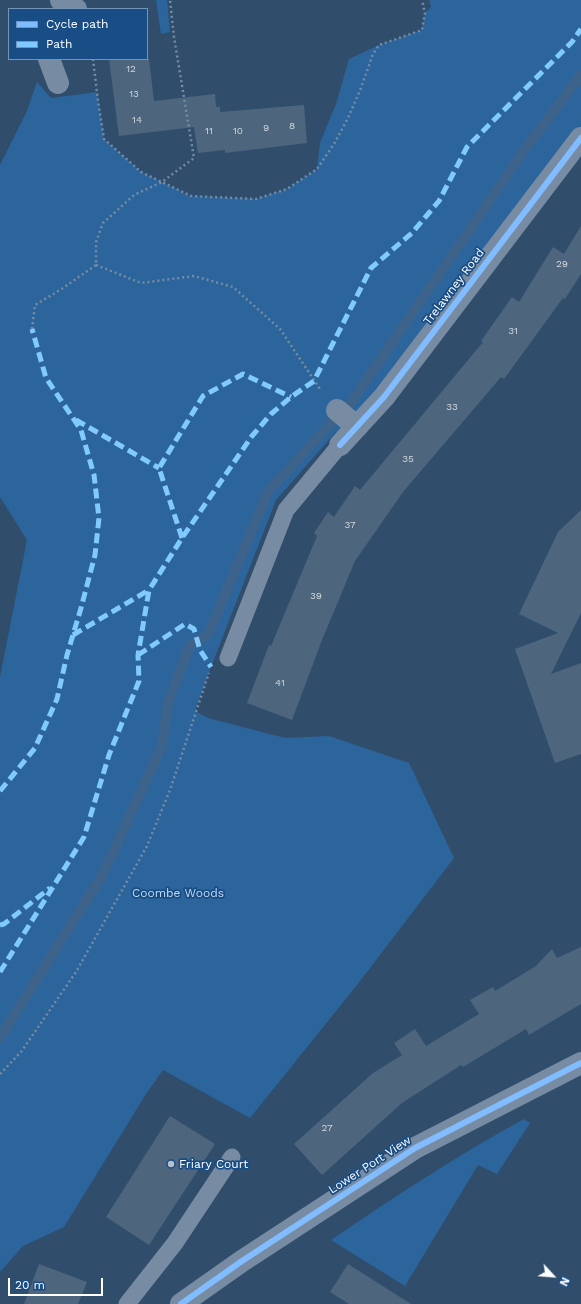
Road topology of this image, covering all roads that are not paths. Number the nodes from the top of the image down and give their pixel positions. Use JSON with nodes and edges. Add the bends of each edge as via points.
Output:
{"nodes":[{"id":1,"x":61,"y":0,"type":"edge"},
{"id":2,"x":74,"y":8,"type":"edge"},
{"id":3,"x":49,"y":60,"type":"edge"},
{"id":4,"x":58,"y":83,"type":"dead end"},
{"id":5,"x":581,"y":138,"type":"edge"},
{"id":6,"x":337,"y":410,"type":"dead end"},
{"id":7,"x":357,"y":427,"type":"junction"},
{"id":8,"x":340,"y":445,"type":"joint"},
{"id":9,"x":228,"y":658,"type":"dead end"},
{"id":10,"x":581,"y":1063,"type":"edge"},
{"id":11,"x":232,"y":1157,"type":"dead end"},
{"id":12,"x":127,"y":1304,"type":"edge"},
{"id":13,"x":181,"y":1304,"type":"edge"}],
"edges":[{"from":1,"to":2,"type":"street"},
{"from":3,"to":4,"type":"street"},
{"from":5,"to":7,"type":"street","name":"Trelawney Road","via":[[384,397]]},
{"from":6,"to":7,"type":"street"},
{"from":7,"to":8,"type":"street","name":"Trelawney Road"},
{"from":8,"to":9,"type":"lane","via":[[286,510]]},
{"from":10,"to":13,"type":"street","name":"Lower Port View","via":[[415,1148]]},
{"from":11,"to":12,"type":"lane","via":[[175,1243]]}]}
